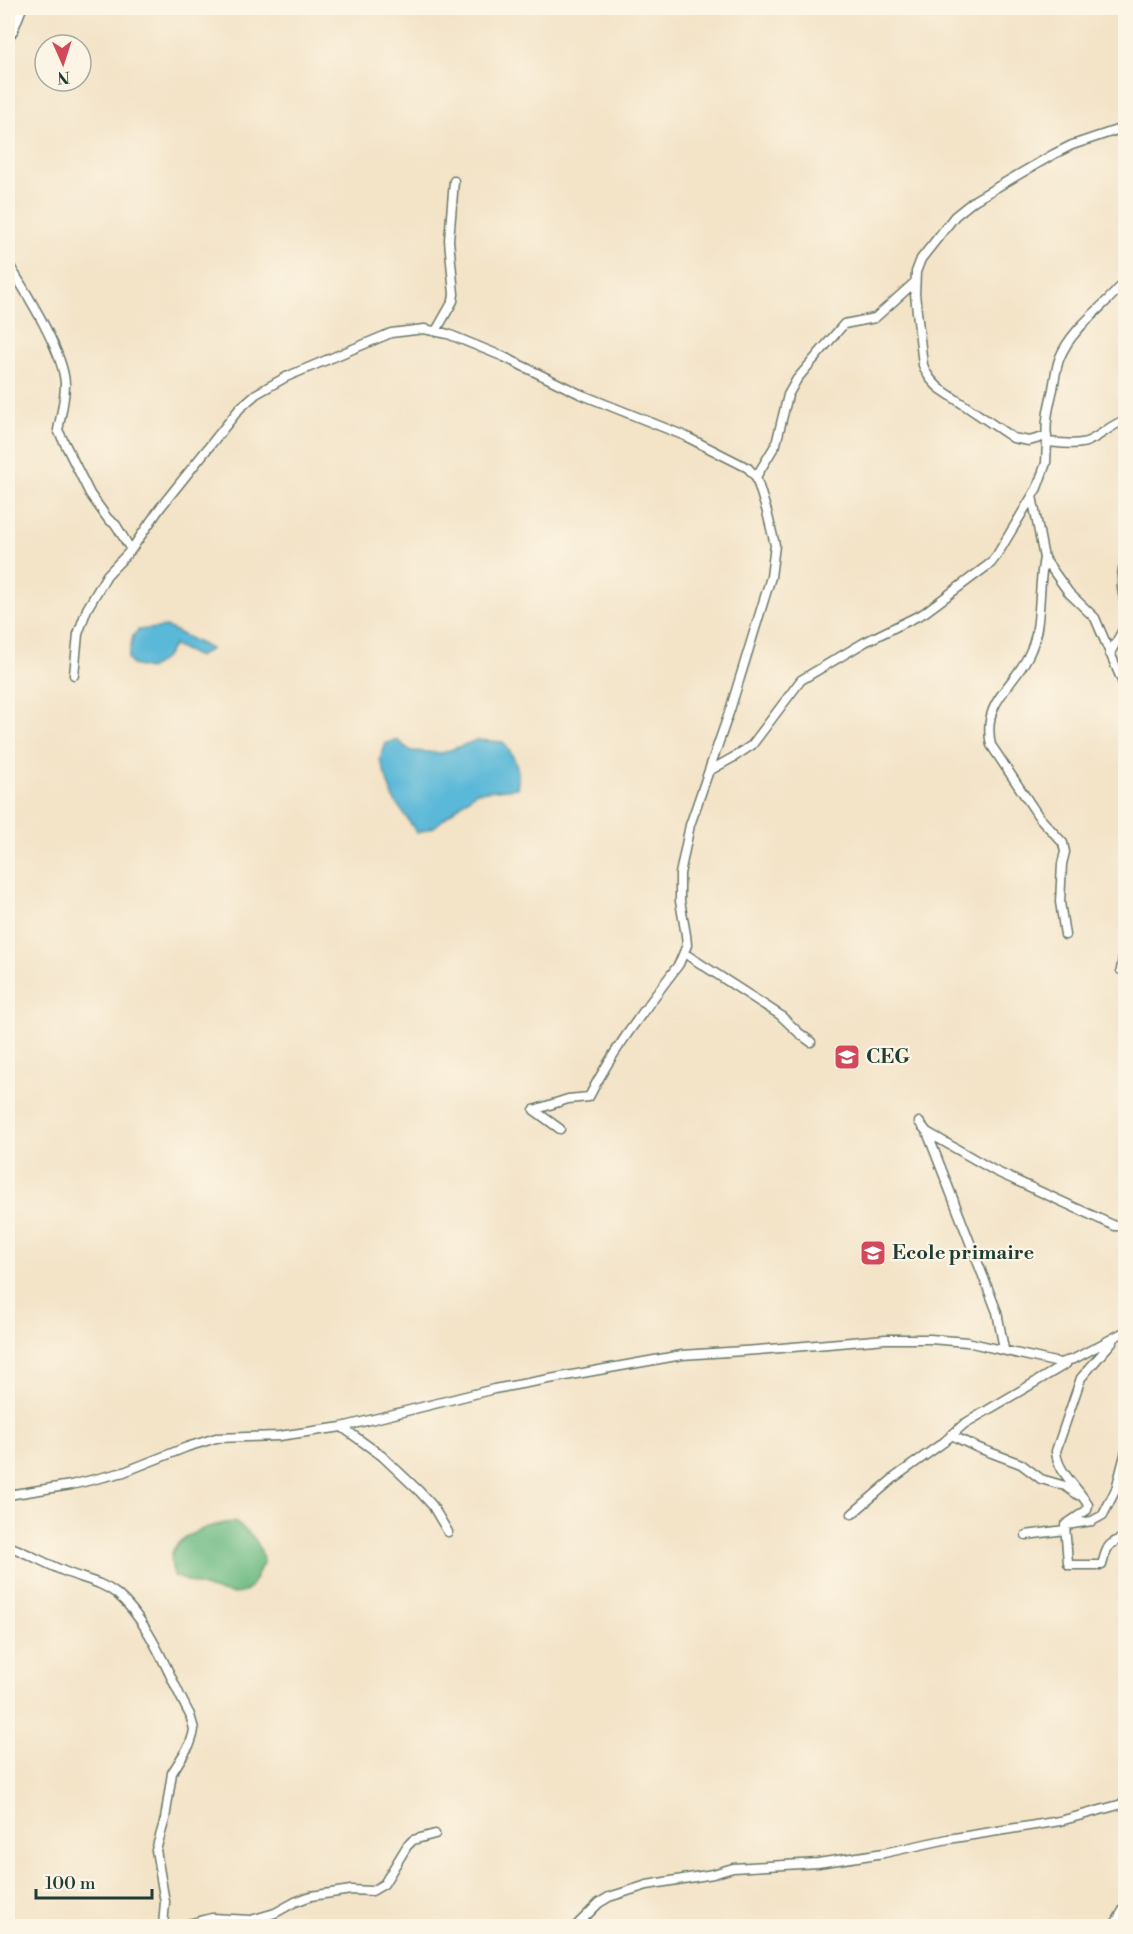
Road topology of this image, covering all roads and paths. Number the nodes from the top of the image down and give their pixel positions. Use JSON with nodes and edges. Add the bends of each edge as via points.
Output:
{"nodes":[{"id":1,"x":22,"y":8,"type":"edge"},
{"id":2,"x":8,"y":38,"type":"edge"},
{"id":3,"x":1125,"y":127,"type":"edge"},
{"id":4,"x":454,"y":181,"type":"dead end"},
{"id":5,"x":8,"y":263,"type":"edge"},
{"id":6,"x":1125,"y":280,"type":"edge"},
{"id":7,"x":915,"y":282,"type":"junction"},
{"id":8,"x":1125,"y":293,"type":"edge"},
{"id":9,"x":1114,"y":295,"type":"junction"},
{"id":10,"x":436,"y":331,"type":"junction"},
{"id":11,"x":1125,"y":420,"type":"edge"},
{"id":12,"x":1047,"y":439,"type":"junction"},
{"id":13,"x":756,"y":477,"type":"junction"},
{"id":14,"x":1032,"y":496,"type":"junction"},
{"id":15,"x":131,"y":550,"type":"junction"},
{"id":16,"x":1044,"y":558,"type":"junction"},
{"id":17,"x":1125,"y":560,"type":"edge"},
{"id":18,"x":1110,"y":654,"type":"junction"},
{"id":19,"x":74,"y":675,"type":"dead end"},
{"id":20,"x":1125,"y":690,"type":"edge"},
{"id":21,"x":709,"y":771,"type":"junction"},
{"id":22,"x":1065,"y":935,"type":"dead end"},
{"id":23,"x":1125,"y":939,"type":"edge"},
{"id":24,"x":684,"y":953,"type":"junction"},
{"id":25,"x":1120,"y":970,"type":"edge"},
{"id":26,"x":811,"y":1042,"type":"dead end"},
{"id":27,"x":920,"y":1122,"type":"dead end"},
{"id":28,"x":560,"y":1129,"type":"dead end"},
{"id":29,"x":927,"y":1132,"type":"junction"},
{"id":30,"x":1125,"y":1226,"type":"edge"},
{"id":31,"x":1122,"y":1333,"type":"edge"},
{"id":32,"x":1004,"y":1349,"type":"junction"},
{"id":33,"x":1074,"y":1359,"type":"junction"},
{"id":34,"x":342,"y":1427,"type":"junction"},
{"id":35,"x":951,"y":1435,"type":"junction"},
{"id":36,"x":1125,"y":1451,"type":"edge"},
{"id":37,"x":8,"y":1495,"type":"edge"},
{"id":38,"x":1085,"y":1501,"type":"junction"},
{"id":39,"x":852,"y":1514,"type":"dead end"},
{"id":40,"x":1065,"y":1527,"type":"junction"},
{"id":41,"x":448,"y":1532,"type":"dead end"},
{"id":42,"x":1026,"y":1535,"type":"dead end"},
{"id":43,"x":1125,"y":1537,"type":"edge"},
{"id":44,"x":8,"y":1545,"type":"edge"},
{"id":45,"x":1125,"y":1803,"type":"edge"},
{"id":46,"x":435,"y":1834,"type":"dead end"},
{"id":47,"x":1125,"y":1905,"type":"edge"},
{"id":48,"x":1119,"y":1921,"type":"edge"},
{"id":49,"x":163,"y":1926,"type":"edge"},
{"id":50,"x":180,"y":1926,"type":"edge"},
{"id":51,"x":576,"y":1926,"type":"edge"}],
"edges":[{"from":1,"to":2,"type":"street"},
{"from":3,"to":7,"type":"street","via":[[1072,145],[975,200],[955,216],[921,259]]},
{"from":4,"to":10,"type":"street","via":[[449,240],[454,294]]},
{"from":5,"to":15,"type":"street","via":[[62,366],[65,383],[57,430],[90,494]]},
{"from":6,"to":9,"type":"street"},
{"from":7,"to":12,"type":"street","via":[[923,365],[932,381],[1013,438]]},
{"from":7,"to":13,"type":"street","via":[[875,318],[844,324],[797,379],[788,395],[776,444]]},
{"from":8,"to":9,"type":"street"},
{"from":9,"to":12,"type":"street","via":[[1078,330],[1061,355],[1048,407]]},
{"from":10,"to":13,"type":"street","via":[[684,436],[740,462]]},
{"from":10,"to":15,"type":"street","via":[[391,333],[255,394],[160,508]]},
{"from":11,"to":12,"type":"street","via":[[1082,443]]},
{"from":12,"to":14,"type":"street","via":[[1043,474]]},
{"from":13,"to":21,"type":"street","via":[[775,545],[771,577]]},
{"from":14,"to":16,"type":"street"},
{"from":14,"to":21,"type":"street","via":[[991,563],[924,613],[801,680],[752,745]]},
{"from":15,"to":19,"type":"street","via":[[107,575],[87,609],[78,634]]},
{"from":16,"to":18,"type":"street","via":[[1069,593],[1095,618]]},
{"from":16,"to":22,"type":"street","via":[[1035,641],[990,712],[988,734],[991,745],[1030,804],[1063,843],[1060,902]]},
{"from":17,"to":18,"type":"street","via":[[1120,584],[1125,621]]},
{"from":18,"to":20,"type":"street"},
{"from":21,"to":24,"type":"street","via":[[690,825],[680,874],[680,901],[687,935]]},
{"from":23,"to":25,"type":"street"},
{"from":24,"to":26,"type":"street","via":[[780,1015]]},
{"from":24,"to":28,"type":"street","via":[[630,1029],[589,1097],[567,1099],[534,1110]]},
{"from":27,"to":29,"type":"street"},
{"from":29,"to":30,"type":"street","via":[[995,1171],[1115,1226]]},
{"from":29,"to":32,"type":"street","via":[[997,1312]]},
{"from":31,"to":33,"type":"street"},
{"from":31,"to":38,"type":"street","via":[[1082,1378],[1056,1450],[1064,1472]]},
{"from":32,"to":33,"type":"street","via":[[1050,1362]]},
{"from":32,"to":34,"type":"street","via":[[939,1340],[886,1339],[682,1355],[494,1389]]},
{"from":33,"to":35,"type":"street"},
{"from":34,"to":37,"type":"street","via":[[279,1436],[216,1438],[124,1472]]},
{"from":34,"to":41,"type":"street","via":[[382,1456],[419,1491]]},
{"from":35,"to":38,"type":"street","via":[[1021,1464]]},
{"from":35,"to":39,"type":"street"},
{"from":36,"to":40,"type":"street","via":[[1116,1489],[1103,1515]]},
{"from":38,"to":40,"type":"street","via":[[1088,1510]]},
{"from":40,"to":42,"type":"street"},
{"from":40,"to":43,"type":"street","via":[[1069,1565],[1102,1565],[1106,1548]]},
{"from":44,"to":49,"type":"street","via":[[107,1588],[121,1598],[150,1637],[190,1716],[193,1735],[172,1773],[156,1850],[165,1902]]},
{"from":45,"to":51,"type":"street","via":[[1054,1822],[884,1853],[818,1863],[733,1868],[647,1885],[598,1903]]},
{"from":46,"to":50,"type":"street","via":[[412,1840],[384,1884],[372,1891],[311,1896],[251,1920],[212,1918]]},
{"from":47,"to":48,"type":"street"}]}
